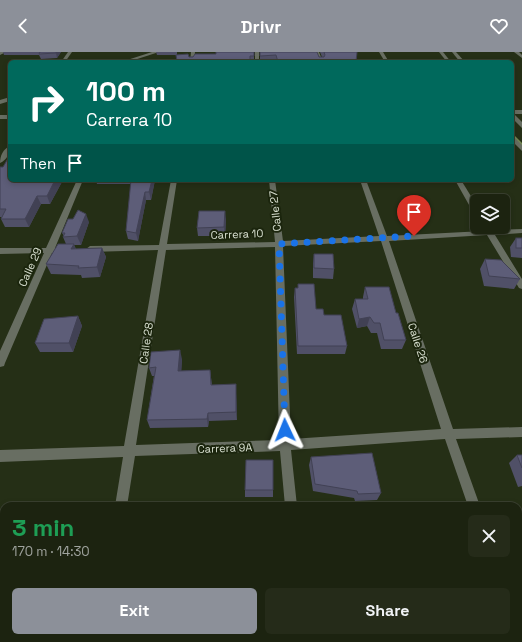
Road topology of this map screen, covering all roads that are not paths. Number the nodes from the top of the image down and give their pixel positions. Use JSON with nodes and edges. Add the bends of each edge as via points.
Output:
{"nodes":[{"id":1,"x":4,"y":52,"type":"edge"},
{"id":2,"x":157,"y":52,"type":"edge"},
{"id":3,"x":441,"y":52,"type":"edge"},
{"id":4,"x":454,"y":52,"type":"edge"},
{"id":5,"x":516,"y":52,"type":"edge"},
{"id":6,"x":0,"y":54,"type":"edge"},
{"id":7,"x":522,"y":56,"type":"edge"},
{"id":8,"x":131,"y":60,"type":"edge"},
{"id":9,"x":448,"y":60,"type":"edge"},
{"id":10,"x":461,"y":60,"type":"edge"},
{"id":11,"x":514,"y":117,"type":"edge"},
{"id":12,"x":522,"y":126,"type":"edge"},
{"id":13,"x":514,"y":139,"type":"edge"},
{"id":14,"x":522,"y":149,"type":"edge"},
{"id":15,"x":8,"y":151,"type":"edge"},
{"id":16,"x":0,"y":162,"type":"edge"},
{"id":17,"x":79,"y":182,"type":"edge"},
{"id":18,"x":174,"y":182,"type":"edge"},
{"id":19,"x":272,"y":182,"type":"edge"},
{"id":20,"x":364,"y":182,"type":"edge"},
{"id":21,"x":459,"y":182,"type":"edge"},
{"id":22,"x":470,"y":200,"type":"edge"},
{"id":23,"x":470,"y":231,"type":"edge"},
{"id":24,"x":510,"y":231,"type":"edge"},
{"id":25,"x":522,"y":231,"type":"edge"},
{"id":26,"x":490,"y":234,"type":"edge"},
{"id":27,"x":384,"y":238,"type":"junction"},
{"id":28,"x":279,"y":244,"type":"junction"},
{"id":29,"x":162,"y":248,"type":"junction"},
{"id":30,"x":49,"y":250,"type":"junction"},
{"id":31,"x":0,"y":251,"type":"edge"},
{"id":32,"x":522,"y":286,"type":"edge"},
{"id":33,"x":0,"y":363,"type":"edge"},
{"id":34,"x":522,"y":432,"type":"edge"},
{"id":35,"x":447,"y":434,"type":"junction"},
{"id":36,"x":285,"y":445,"type":"junction"},
{"id":37,"x":130,"y":452,"type":"junction"},
{"id":38,"x":0,"y":456,"type":"edge"},
{"id":39,"x":122,"y":502,"type":"edge"},
{"id":40,"x":292,"y":502,"type":"edge"},
{"id":41,"x":472,"y":502,"type":"edge"}],
"edges":[{"from":1,"to":6,"type":"street"},
{"from":2,"to":8,"type":"street"},
{"from":3,"to":9,"type":"street"},
{"from":4,"to":10,"type":"street"},
{"from":5,"to":7,"type":"street"},
{"from":11,"to":12,"type":"street"},
{"from":13,"to":14,"type":"street"},
{"from":15,"to":16,"type":"street"},
{"from":17,"to":30,"type":"street","name":"Calle 29"},
{"from":18,"to":29,"type":"street","name":"Calle 28"},
{"from":19,"to":28,"type":"street","name":"Calle 27"},
{"from":20,"to":27,"type":"street","name":"Calle 26"},
{"from":21,"to":22,"type":"street"},
{"from":23,"to":27,"type":"street","name":"Carrera 10"},
{"from":24,"to":25,"type":"street","name":"Carrera 10"},
{"from":26,"to":32,"type":"street"},
{"from":27,"to":28,"type":"street","name":"Carrera 10"},
{"from":27,"to":35,"type":"street","name":"Calle 26"},
{"from":28,"to":29,"type":"street","name":"Carrera 10"},
{"from":28,"to":36,"type":"street","name":"Calle 27"},
{"from":29,"to":30,"type":"street","name":"Carrera 10"},
{"from":29,"to":37,"type":"street","name":"Calle 28"},
{"from":30,"to":31,"type":"street","name":"Carrera 10"},
{"from":30,"to":33,"type":"street","name":"Calle 29"},
{"from":34,"to":35,"type":"street","name":"Carrera 9A"},
{"from":35,"to":36,"type":"street","name":"Carrera 9A"},
{"from":35,"to":41,"type":"street","name":"Calle 26"},
{"from":36,"to":37,"type":"street","name":"Carrera 9A"},
{"from":36,"to":40,"type":"street","name":"Calle 27"},
{"from":37,"to":38,"type":"street","name":"Carrera 9A"},
{"from":37,"to":39,"type":"street","name":"Calle 28"}]}
